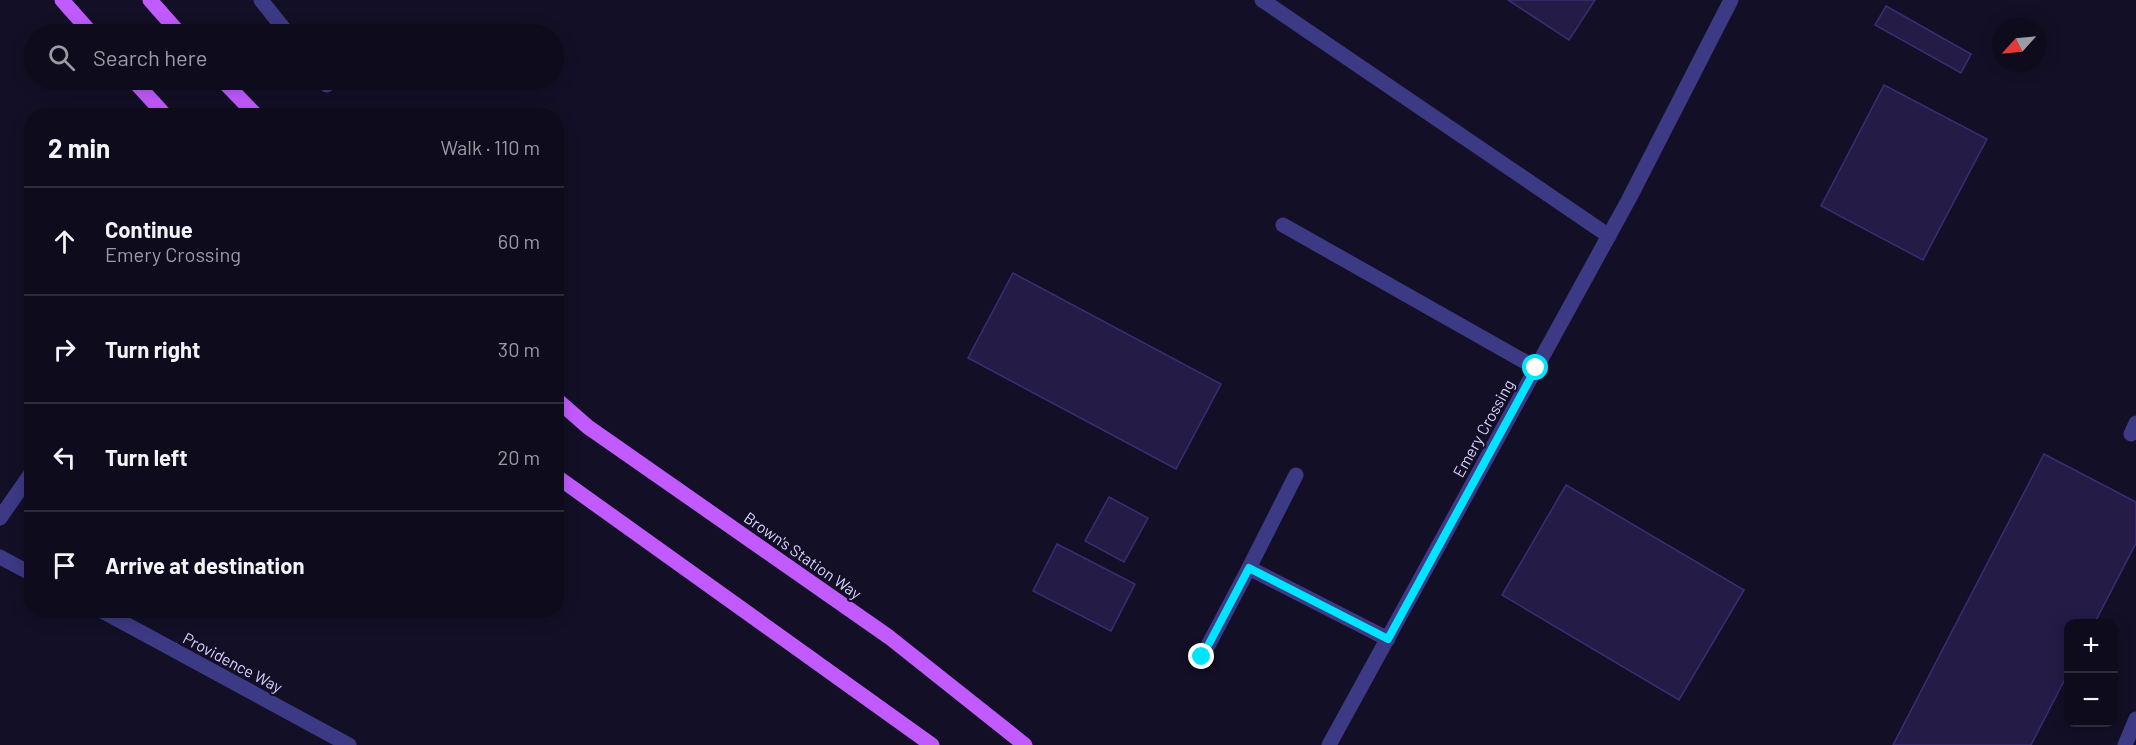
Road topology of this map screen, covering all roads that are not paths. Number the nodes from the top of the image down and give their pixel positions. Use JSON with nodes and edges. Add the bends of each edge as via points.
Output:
{"nodes":[{"id":1,"x":62,"y":0,"type":"edge"},
{"id":2,"x":150,"y":0,"type":"edge"},
{"id":3,"x":261,"y":0,"type":"edge"},
{"id":4,"x":1262,"y":0,"type":"edge"},
{"id":5,"x":1731,"y":0,"type":"edge"},
{"id":6,"x":83,"y":24,"type":"edge"},
{"id":7,"x":171,"y":24,"type":"edge"},
{"id":8,"x":280,"y":24,"type":"edge"},
{"id":9,"x":142,"y":90,"type":"edge"},
{"id":10,"x":232,"y":90,"type":"edge"},
{"id":11,"x":159,"y":108,"type":"edge"},
{"id":12,"x":249,"y":108,"type":"edge"},
{"id":13,"x":1283,"y":225,"type":"dead end"},
{"id":14,"x":1609,"y":236,"type":"junction"},
{"id":15,"x":1536,"y":368,"type":"junction"},
{"id":16,"x":564,"y":406,"type":"edge"},
{"id":17,"x":1296,"y":475,"type":"dead end"},
{"id":18,"x":564,"y":482,"type":"edge"},
{"id":19,"x":24,"y":484,"type":"edge"},
{"id":20,"x":0,"y":518,"type":"edge"},
{"id":21,"x":0,"y":557,"type":"edge"},
{"id":22,"x":1249,"y":568,"type":"junction"},
{"id":23,"x":24,"y":570,"type":"edge"},
{"id":24,"x":114,"y":618,"type":"edge"},
{"id":25,"x":1388,"y":639,"type":"junction"},
{"id":26,"x":1202,"y":657,"type":"dead end"},
{"id":27,"x":2136,"y":719,"type":"edge"},
{"id":28,"x":332,"y":741,"type":"edge"},
{"id":29,"x":349,"y":745,"type":"edge"},
{"id":30,"x":932,"y":745,"type":"edge"},
{"id":31,"x":1025,"y":745,"type":"edge"},
{"id":32,"x":1329,"y":745,"type":"edge"},
{"id":33,"x":2125,"y":745,"type":"edge"}],
"edges":[{"from":1,"to":6,"type":"main road"},
{"from":2,"to":7,"type":"main road"},
{"from":3,"to":8,"type":"street"},
{"from":4,"to":14,"type":"street"},
{"from":5,"to":14,"type":"street","name":"Emery Crossing"},
{"from":9,"to":11,"type":"main road"},
{"from":10,"to":12,"type":"main road"},
{"from":13,"to":15,"type":"street"},
{"from":14,"to":15,"type":"street","name":"Emery Crossing"},
{"from":15,"to":25,"type":"street","name":"Emery Crossing"},
{"from":16,"to":31,"type":"main road","name":"Brown's Station Way","via":[[598,434],[889,637]]},
{"from":17,"to":22,"type":"street"},
{"from":18,"to":30,"type":"main road"},
{"from":19,"to":20,"type":"street"},
{"from":21,"to":23,"type":"street"},
{"from":22,"to":25,"type":"street"},
{"from":22,"to":26,"type":"street"},
{"from":24,"to":28,"type":"street","name":"Providence Way"},
{"from":25,"to":32,"type":"street","name":"Emery Crossing"},
{"from":27,"to":33,"type":"street"},
{"from":28,"to":29,"type":"street","name":"Providence Way"}]}
